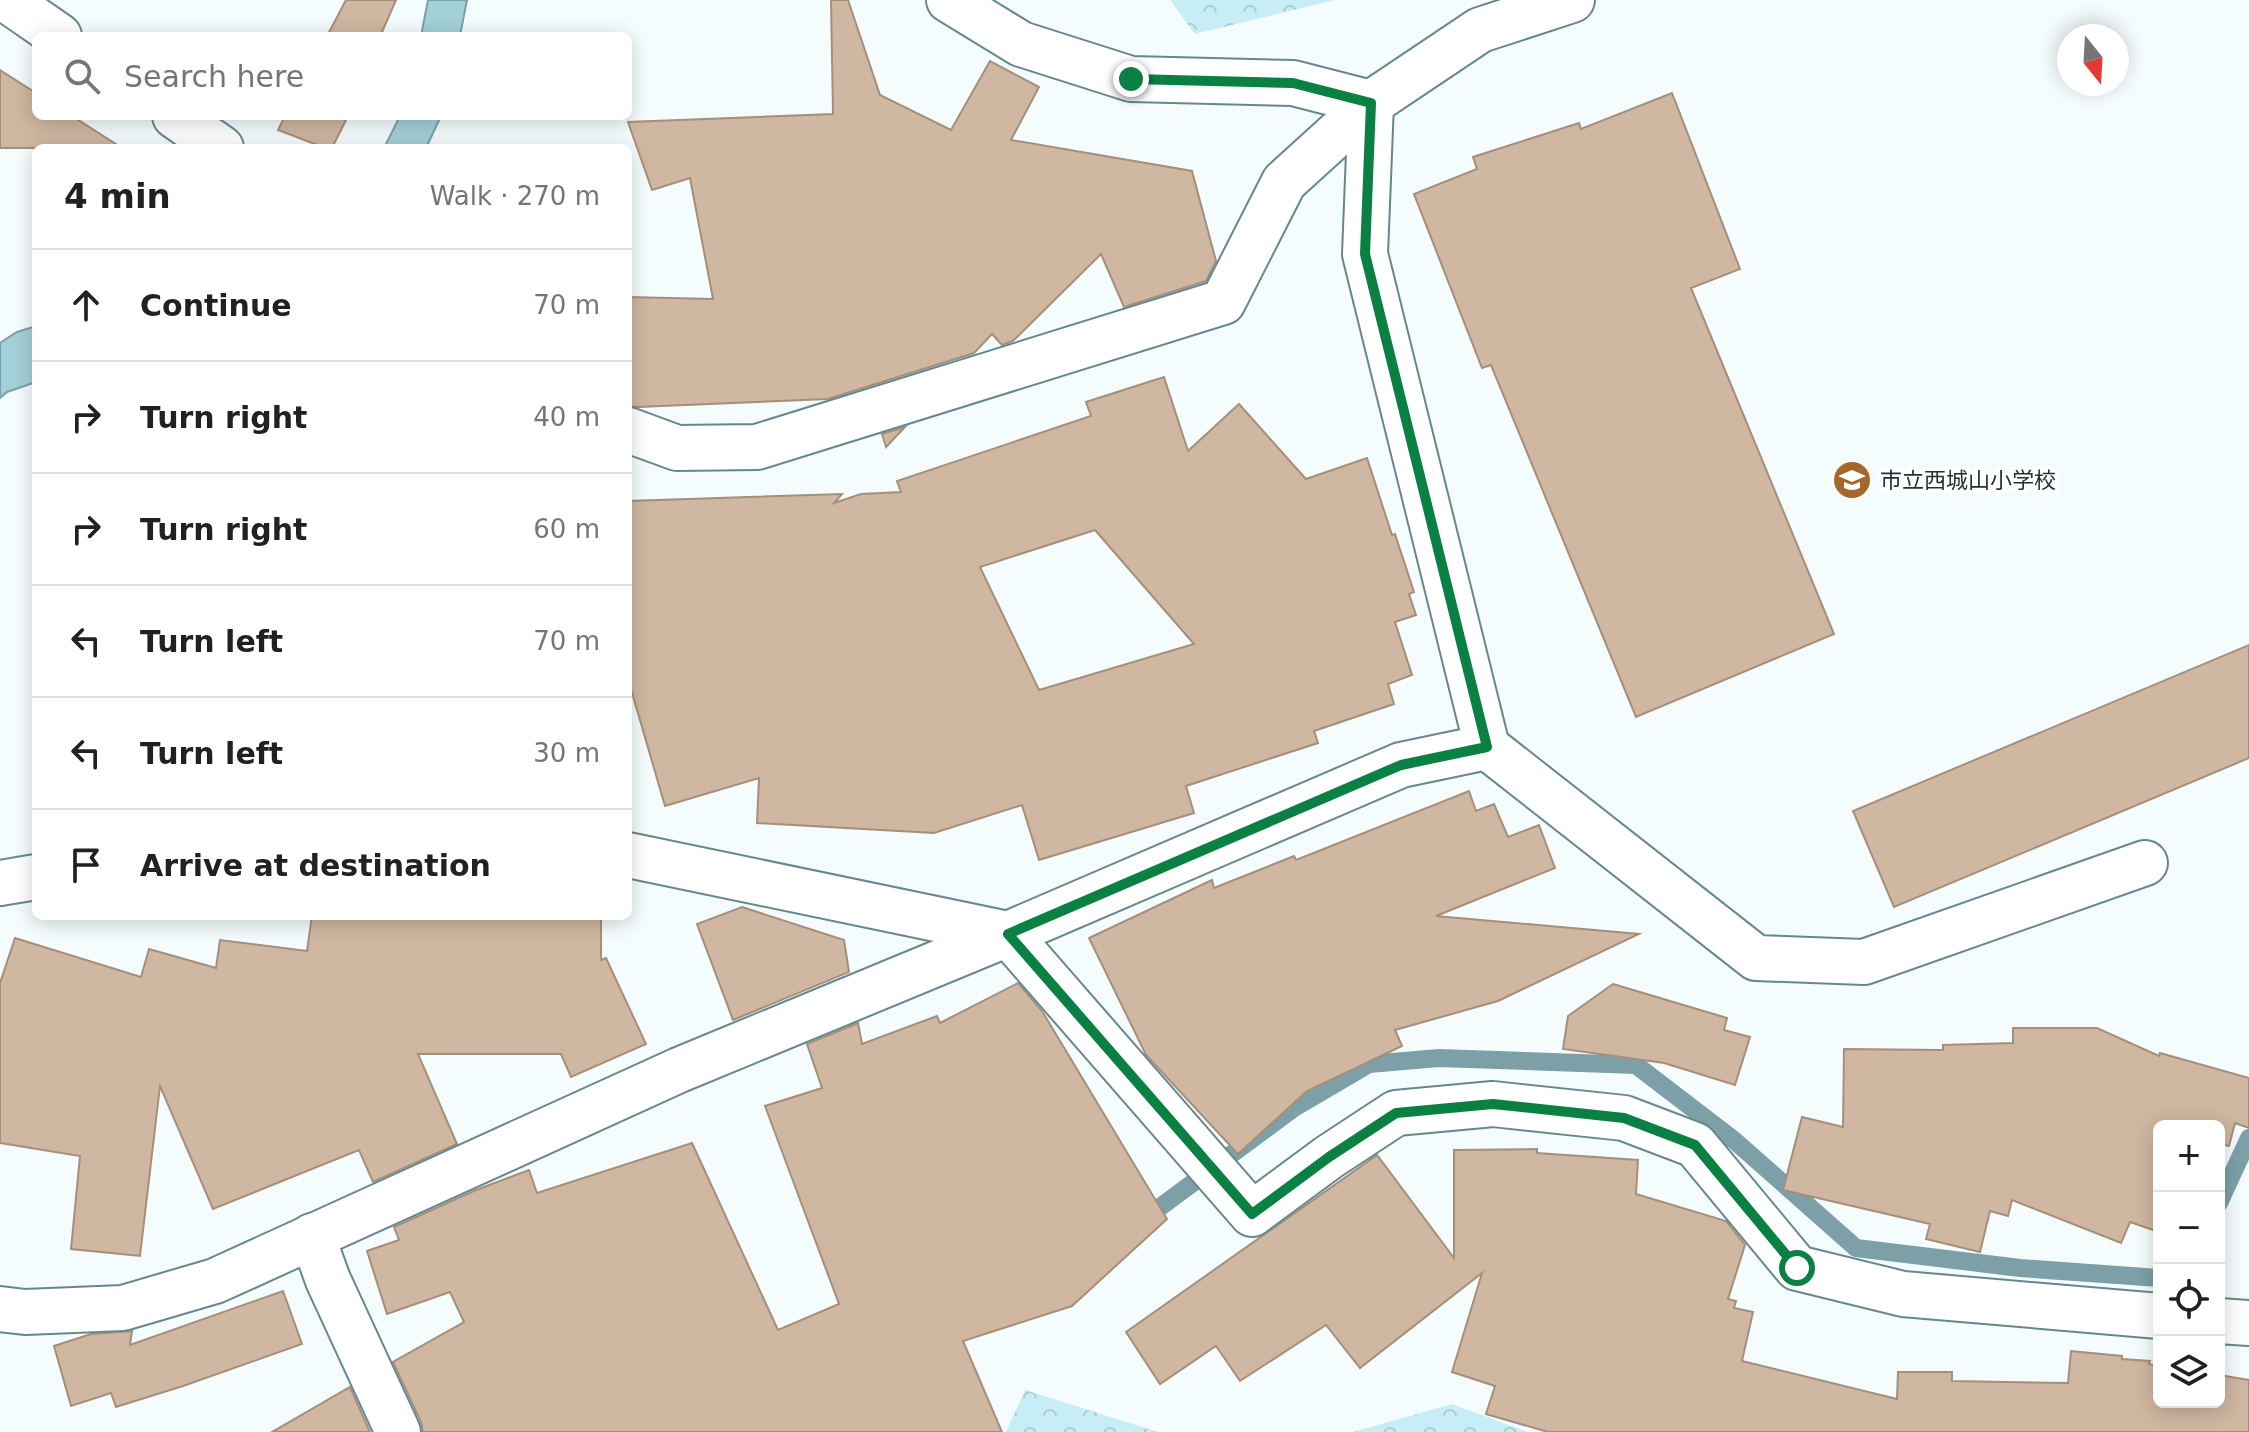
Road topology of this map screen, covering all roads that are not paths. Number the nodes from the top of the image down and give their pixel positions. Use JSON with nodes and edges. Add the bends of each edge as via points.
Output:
{"nodes":[{"id":1,"x":7,"y":0,"type":"edge"},
{"id":2,"x":949,"y":0,"type":"edge"},
{"id":3,"x":1572,"y":0,"type":"edge"},
{"id":4,"x":53,"y":32,"type":"edge"},
{"id":5,"x":1371,"y":103,"type":"junction"},
{"id":6,"x":181,"y":120,"type":"edge"},
{"id":7,"x":215,"y":144,"type":"edge"},
{"id":8,"x":632,"y":431,"type":"edge"},
{"id":9,"x":1487,"y":747,"type":"junction"},
{"id":10,"x":632,"y":849,"type":"edge"},
{"id":11,"x":2145,"y":863,"type":"dead end"},
{"id":12,"x":32,"y":878,"type":"edge"},
{"id":13,"x":0,"y":883,"type":"edge"},
{"id":14,"x":1008,"y":934,"type":"junction"},
{"id":15,"x":312,"y":1236,"type":"junction"},
{"id":16,"x":0,"y":1309,"type":"edge"},
{"id":17,"x":2153,"y":1315,"type":"edge"},
{"id":18,"x":2225,"y":1321,"type":"edge"},
{"id":19,"x":2249,"y":1323,"type":"edge"},
{"id":20,"x":398,"y":1432,"type":"edge"}],
"edges":[{"from":1,"to":4,"type":"street"},
{"from":2,"to":5,"type":"street","via":[[1021,44],[1131,79],[1293,83]]},
{"from":3,"to":5,"type":"street","via":[[1480,30]]},
{"from":5,"to":8,"type":"street","via":[[1284,182],[1223,302],[757,447],[677,448]]},
{"from":5,"to":9,"type":"street","via":[[1365,254]]},
{"from":6,"to":7,"type":"street"},
{"from":9,"to":11,"type":"street","via":[[1756,958],[1864,962]]},
{"from":9,"to":14,"type":"street","via":[[1401,765]]},
{"from":10,"to":14,"type":"street"},
{"from":12,"to":13,"type":"street"},
{"from":14,"to":15,"type":"street","via":[[679,1070]]},
{"from":14,"to":17,"type":"street","via":[[1252,1214],[1396,1113],[1493,1104],[1624,1118],[1695,1145],[1797,1268],[1903,1294]]},
{"from":15,"to":16,"type":"street","via":[[215,1281],[123,1308]]},
{"from":15,"to":20,"type":"street"},
{"from":18,"to":19,"type":"street"}]}
